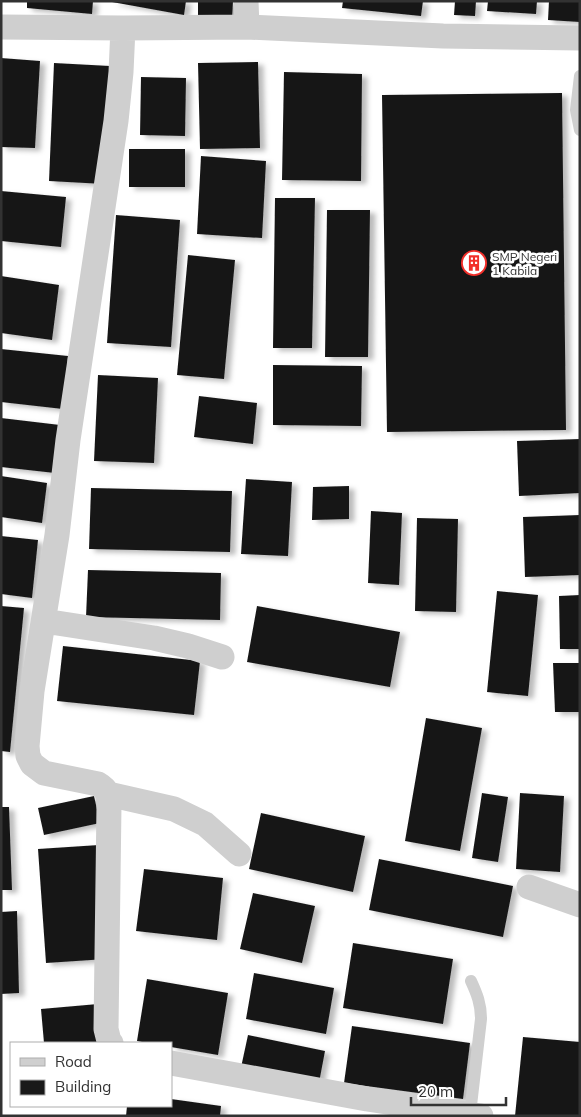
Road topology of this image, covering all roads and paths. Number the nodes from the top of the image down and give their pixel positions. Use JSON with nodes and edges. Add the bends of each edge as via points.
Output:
{"nodes":[{"id":1,"x":246,"y":1,"type":"edge"},
{"id":2,"x":1,"y":27,"type":"edge"},
{"id":3,"x":247,"y":27,"type":"junction"},
{"id":4,"x":123,"y":28,"type":"junction"},
{"id":5,"x":580,"y":38,"type":"edge"},
{"id":6,"x":580,"y":76,"type":"edge"},
{"id":7,"x":580,"y":130,"type":"edge"},
{"id":8,"x":44,"y":621,"type":"junction"},
{"id":9,"x":222,"y":657,"type":"dead end"},
{"id":10,"x":108,"y":794,"type":"junction"},
{"id":11,"x":239,"y":854,"type":"dead end"},
{"id":12,"x":529,"y":886,"type":"dead end"},
{"id":13,"x":580,"y":905,"type":"edge"},
{"id":14,"x":471,"y":981,"type":"dead end"},
{"id":15,"x":110,"y":1042,"type":"edge"},
{"id":16,"x":172,"y":1063,"type":"edge"},
{"id":17,"x":476,"y":1115,"type":"edge"}],
"edges":[{"from":1,"to":3,"type":"street"},
{"from":2,"to":4,"type":"street"},
{"from":3,"to":4,"type":"street"},
{"from":3,"to":5,"type":"street","via":[[443,36]]},
{"from":4,"to":8,"type":"street","via":[[116,121]]},
{"from":6,"to":7,"type":"lane","via":[[576,110]]},
{"from":8,"to":9,"type":"street","via":[[154,638]]},
{"from":8,"to":10,"type":"street","via":[[32,691],[28,756],[32,764],[44,773],[98,784]]},
{"from":10,"to":11,"type":"street","via":[[174,810],[206,824]]},
{"from":10,"to":15,"type":"street","via":[[106,1029]]},
{"from":12,"to":13,"type":"street"},
{"from":14,"to":17,"type":"lane","via":[[481,1008]]},
{"from":16,"to":17,"type":"street","via":[[367,1099]]}]}
